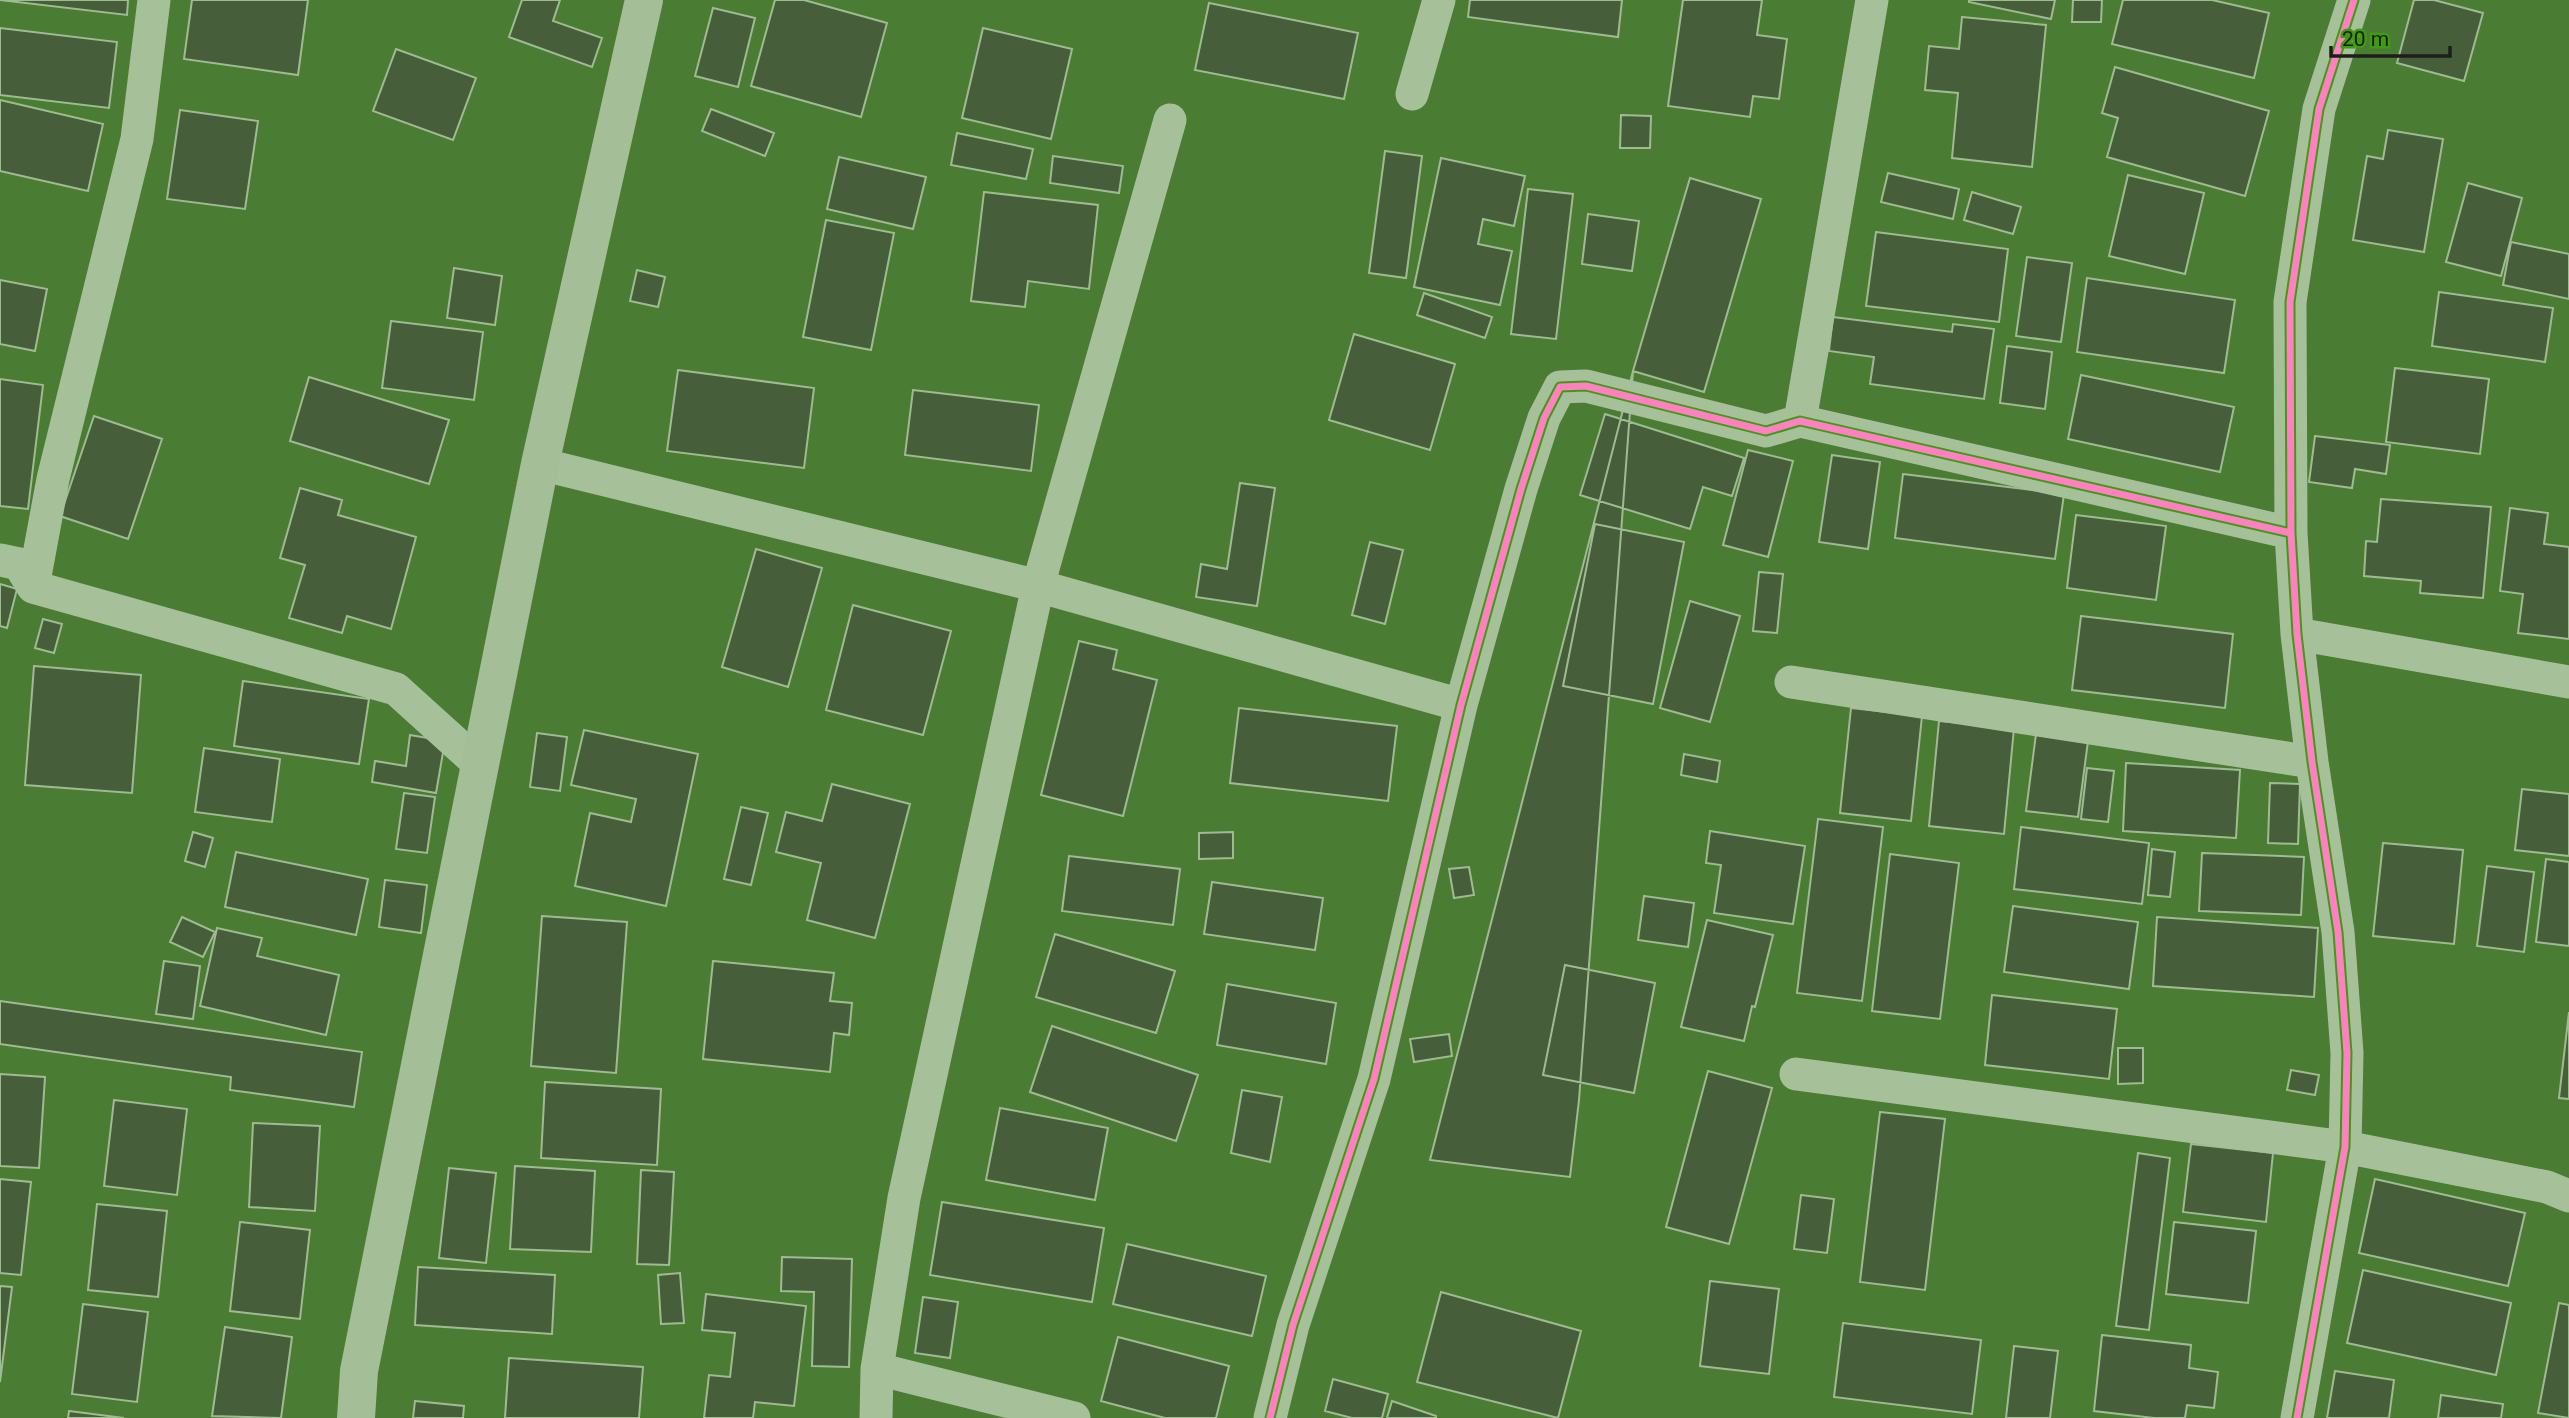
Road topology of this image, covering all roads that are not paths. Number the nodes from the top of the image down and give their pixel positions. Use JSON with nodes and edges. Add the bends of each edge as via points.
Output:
{"nodes":[{"id":1,"x":154,"y":0,"type":"edge"},
{"id":2,"x":644,"y":0,"type":"edge"},
{"id":3,"x":1439,"y":0,"type":"edge"},
{"id":4,"x":1872,"y":0,"type":"edge"},
{"id":5,"x":2354,"y":0,"type":"edge"},
{"id":6,"x":1412,"y":94,"type":"dead end"},
{"id":7,"x":1170,"y":120,"type":"dead end"},
{"id":8,"x":1800,"y":421,"type":"junction"},
{"id":9,"x":540,"y":464,"type":"junction"},
{"id":10,"x":2291,"y":533,"type":"junction"},
{"id":11,"x":0,"y":560,"type":"edge"},
{"id":12,"x":1038,"y":586,"type":"junction"},
{"id":13,"x":33,"y":587,"type":"junction"},
{"id":14,"x":2297,"y":635,"type":"junction"},
{"id":15,"x":1791,"y":682,"type":"dead end"},
{"id":16,"x":2569,"y":682,"type":"edge"},
{"id":17,"x":1461,"y":705,"type":"junction"},
{"id":18,"x":2312,"y":762,"type":"junction"},
{"id":19,"x":480,"y":765,"type":"junction"},
{"id":20,"x":1796,"y":1074,"type":"dead end"},
{"id":21,"x":2345,"y":1147,"type":"junction"},
{"id":22,"x":2569,"y":1196,"type":"edge"},
{"id":23,"x":877,"y":1369,"type":"junction"},
{"id":24,"x":356,"y":1418,"type":"edge"},
{"id":25,"x":876,"y":1418,"type":"edge"},
{"id":26,"x":1074,"y":1418,"type":"edge"},
{"id":27,"x":1270,"y":1418,"type":"edge"},
{"id":28,"x":2297,"y":1418,"type":"edge"}],
"edges":[{"from":1,"to":13,"type":"street","via":[[137,139],[53,479]]},
{"from":2,"to":9,"type":"main road"},
{"from":3,"to":6,"type":"street"},
{"from":4,"to":8,"type":"street"},
{"from":5,"to":10,"type":"street","via":[[2319,109],[2290,302]]},
{"from":7,"to":12,"type":"street"},
{"from":8,"to":10,"type":"street"},
{"from":8,"to":17,"type":"street","via":[[1766,431],[1586,386],[1560,387],[1544,418],[1521,489]]},
{"from":9,"to":12,"type":"street"},
{"from":9,"to":19,"type":"main road"},
{"from":10,"to":14,"type":"street"},
{"from":11,"to":13,"type":"street","via":[[19,564]]},
{"from":12,"to":17,"type":"street"},
{"from":12,"to":23,"type":"street","via":[[904,1198]]},
{"from":13,"to":19,"type":"street","via":[[396,689]]},
{"from":14,"to":16,"type":"street"},
{"from":14,"to":18,"type":"street"},
{"from":15,"to":18,"type":"street"},
{"from":17,"to":27,"type":"street","via":[[1374,1079],[1293,1325]]},
{"from":18,"to":21,"type":"street","via":[[2338,932],[2347,1053]]},
{"from":19,"to":24,"type":"main road","via":[[359,1371]]},
{"from":20,"to":21,"type":"street"},
{"from":21,"to":22,"type":"street","via":[[2547,1187]]},
{"from":21,"to":28,"type":"street"},
{"from":23,"to":25,"type":"street"},
{"from":23,"to":26,"type":"street"}]}
